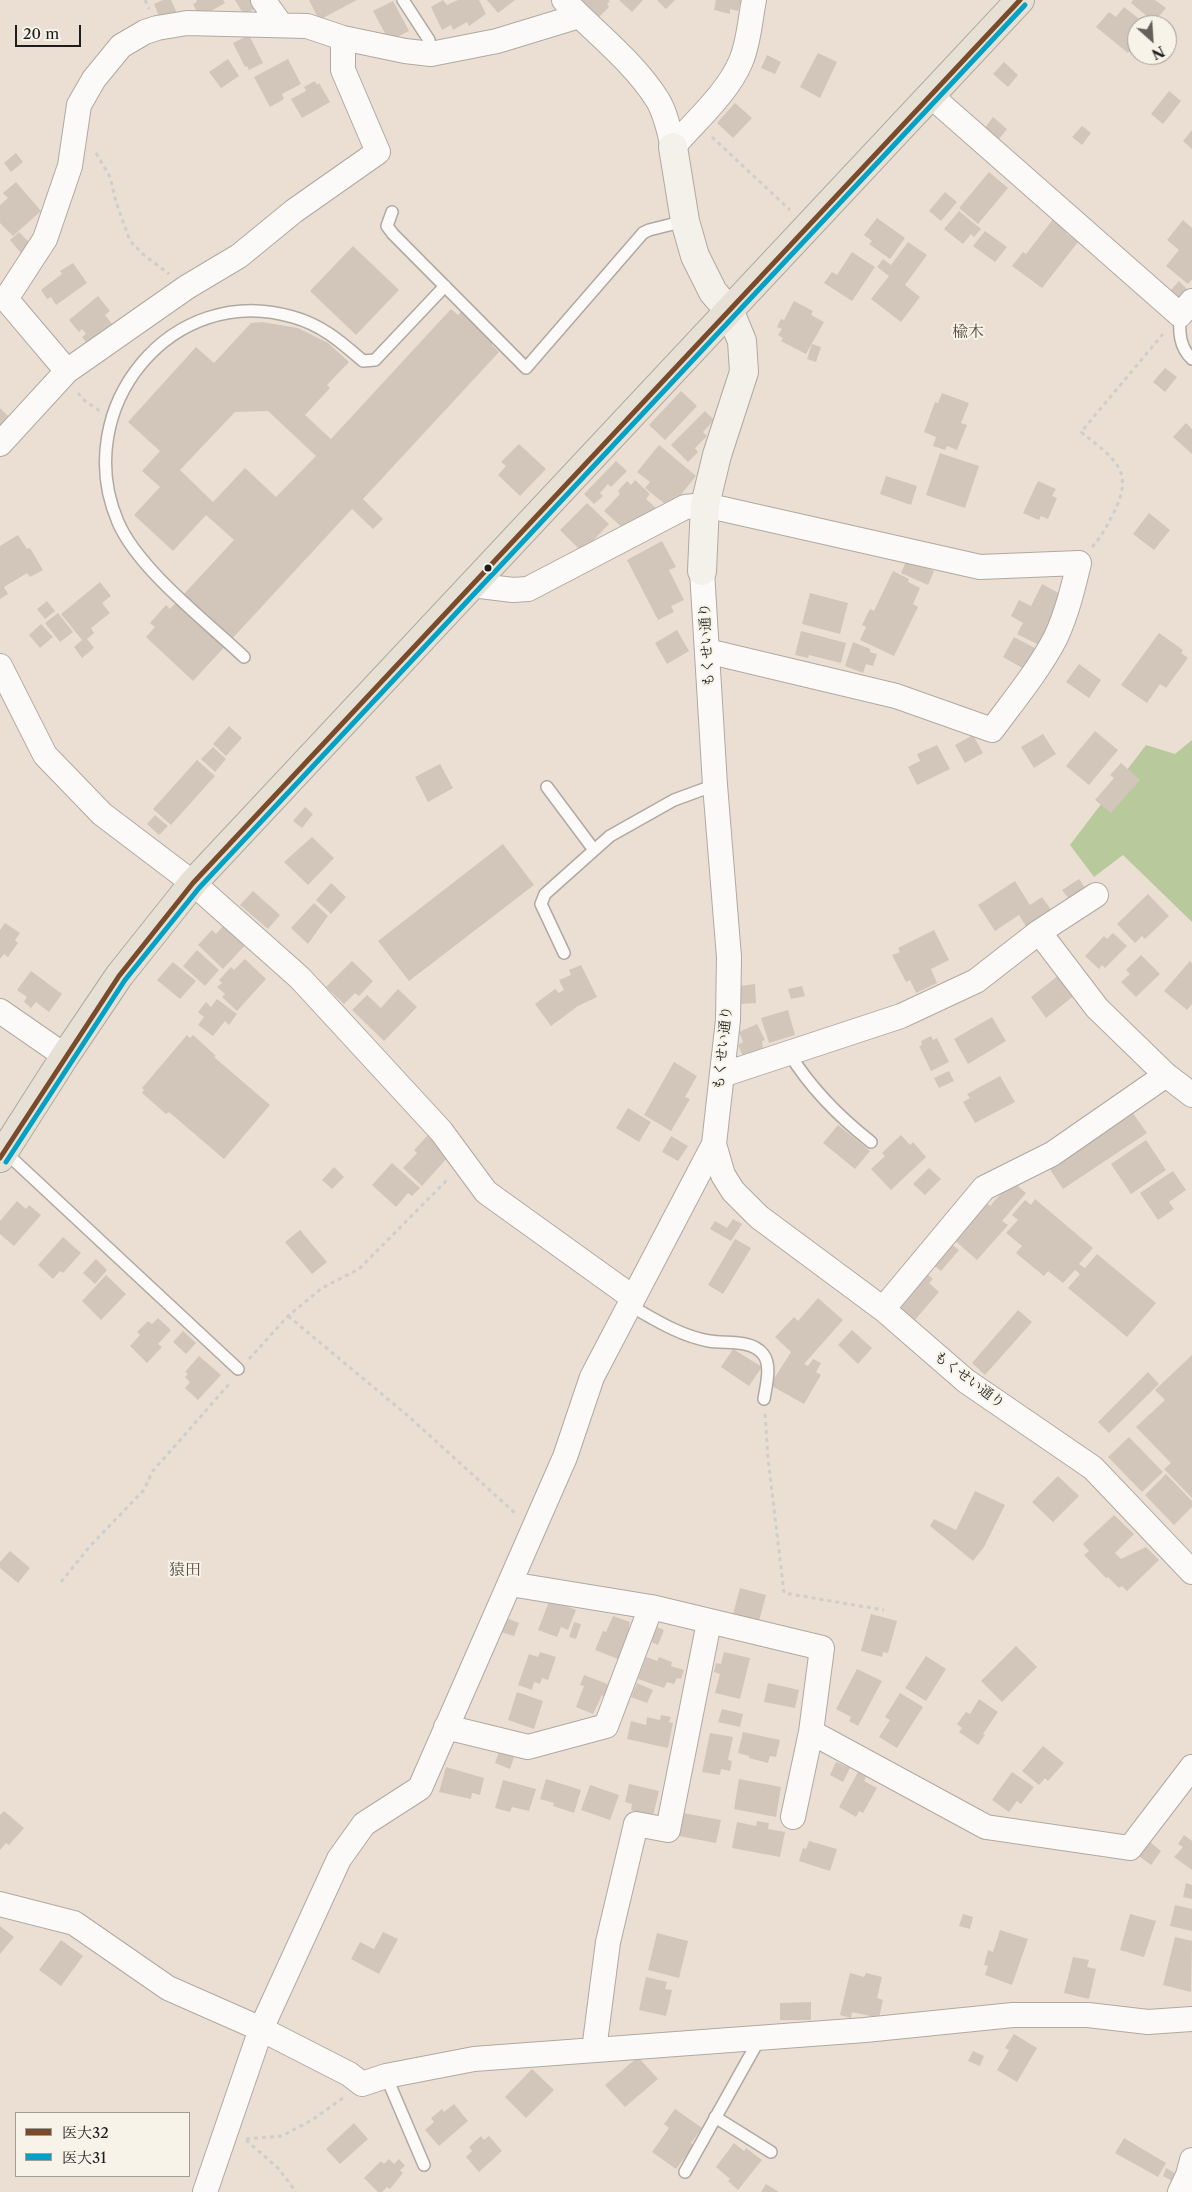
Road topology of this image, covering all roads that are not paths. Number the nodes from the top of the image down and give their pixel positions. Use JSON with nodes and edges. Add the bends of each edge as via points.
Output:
{"nodes":[{"id":1,"x":264,"y":0,"type":"edge"},
{"id":2,"x":403,"y":0,"type":"edge"},
{"id":3,"x":754,"y":0,"type":"edge"},
{"id":4,"x":1020,"y":0,"type":"edge"},
{"id":5,"x":571,"y":8,"type":"edge"},
{"id":6,"x":281,"y":26,"type":"junction"},
{"id":7,"x":343,"y":38,"type":"junction"},
{"id":8,"x":431,"y":54,"type":"junction"},
{"id":9,"x":931,"y":96,"type":"junction"},
{"id":10,"x":673,"y":147,"type":"junction"},
{"id":11,"x":392,"y":212,"type":"dead end"},
{"id":12,"x":685,"y":221,"type":"junction"},
{"id":13,"x":445,"y":286,"type":"junction"},
{"id":14,"x":1186,"y":308,"type":"edge"},
{"id":15,"x":730,"y":312,"type":"junction"},
{"id":16,"x":1192,"y":359,"type":"edge"},
{"id":17,"x":65,"y":373,"type":"junction"},
{"id":18,"x":0,"y":444,"type":"edge"},
{"id":19,"x":705,"y":505,"type":"junction"},
{"id":20,"x":702,"y":571,"type":"joint"},
{"id":21,"x":472,"y":585,"type":"junction"},
{"id":22,"x":707,"y":651,"type":"junction"},
{"id":23,"x":244,"y":656,"type":"dead end"},
{"id":24,"x":0,"y":666,"type":"edge"},
{"id":25,"x":715,"y":784,"type":"junction"},
{"id":26,"x":547,"y":788,"type":"dead end"},
{"id":27,"x":594,"y":850,"type":"junction"},
{"id":28,"x":193,"y":883,"type":"junction"},
{"id":29,"x":1096,"y":895,"type":"dead end"},
{"id":30,"x":1040,"y":932,"type":"junction"},
{"id":31,"x":564,"y":953,"type":"dead end"},
{"id":32,"x":0,"y":1011,"type":"edge"},
{"id":33,"x":789,"y":1053,"type":"junction"},
{"id":34,"x":65,"y":1056,"type":"junction"},
{"id":35,"x":722,"y":1075,"type":"junction"},
{"id":36,"x":1166,"y":1075,"type":"junction"},
{"id":37,"x":1192,"y":1095,"type":"edge"},
{"id":38,"x":870,"y":1142,"type":"dead end"},
{"id":39,"x":714,"y":1144,"type":"junction"},
{"id":40,"x":2,"y":1155,"type":"edge"},
{"id":41,"x":631,"y":1301,"type":"junction"},
{"id":42,"x":883,"y":1309,"type":"junction"},
{"id":43,"x":238,"y":1369,"type":"dead end"},
{"id":44,"x":764,"y":1399,"type":"road end"},
{"id":45,"x":1192,"y":1572,"type":"edge"},
{"id":46,"x":510,"y":1584,"type":"junction"},
{"id":47,"x":651,"y":1607,"type":"junction"},
{"id":48,"x":709,"y":1622,"type":"junction"},
{"id":49,"x":446,"y":1727,"type":"junction"},
{"id":50,"x":811,"y":1732,"type":"junction"},
{"id":51,"x":1192,"y":1767,"type":"edge"},
{"id":52,"x":793,"y":1817,"type":"dead end"},
{"id":53,"x":0,"y":1904,"type":"edge"},
{"id":54,"x":1192,"y":2018,"type":"edge"},
{"id":55,"x":261,"y":2029,"type":"junction"},
{"id":56,"x":761,"y":2036,"type":"junction"},
{"id":57,"x":594,"y":2050,"type":"junction"},
{"id":58,"x":386,"y":2076,"type":"junction"},
{"id":59,"x":715,"y":2117,"type":"junction"},
{"id":60,"x":771,"y":2152,"type":"dead end"},
{"id":61,"x":1192,"y":2160,"type":"edge"},
{"id":62,"x":424,"y":2164,"type":"dead end"},
{"id":63,"x":685,"y":2172,"type":"dead end"},
{"id":64,"x":205,"y":2192,"type":"edge"},
{"id":65,"x":1180,"y":2192,"type":"edge"}],
"edges":[{"from":1,"to":6,"type":"street"},
{"from":2,"to":8,"type":"lane","via":[[429,40]]},
{"from":3,"to":10,"type":"street","via":[[741,61],[728,85]]},
{"from":4,"to":9,"type":"main road"},
{"from":5,"to":8,"type":"street","via":[[497,41]]},
{"from":5,"to":10,"type":"street","via":[[636,71],[658,100]]},
{"from":6,"to":7,"type":"street","via":[[307,26]]},
{"from":6,"to":17,"type":"street","via":[[187,23],[157,28],[121,46],[94,79],[79,105],[70,166],[45,239],[6,299]]},
{"from":7,"to":8,"type":"street"},
{"from":7,"to":17,"type":"street","via":[[342,70],[378,152],[294,211],[239,256],[187,287]]},
{"from":9,"to":14,"type":"street"},
{"from":9,"to":15,"type":"main road"},
{"from":10,"to":12,"type":"street","name":"もくせい通り"},
{"from":11,"to":13,"type":"lane","via":[[387,226]]},
{"from":12,"to":13,"type":"lane","via":[[643,233],[526,368]]},
{"from":12,"to":15,"type":"street","name":"もくせい通り","via":[[703,275]]},
{"from":13,"to":23,"type":"lane","via":[[375,360],[368,362],[327,331],[293,316],[249,312],[206,319],[176,333],[149,353],[129,379],[108,432],[105,474],[118,522],[132,547],[151,570]]},
{"from":14,"to":16,"type":"lane","via":[[1179,336]]},
{"from":15,"to":19,"type":"street","name":"もくせい通り","via":[[742,341],[744,372],[717,455]]},
{"from":15,"to":21,"type":"main road"},
{"from":17,"to":18,"type":"street"},
{"from":19,"to":20,"type":"street","name":"もくせい通り"},
{"from":19,"to":21,"type":"street","via":[[685,507],[528,589]]},
{"from":19,"to":22,"type":"street","via":[[980,567],[1079,562],[1069,603],[1055,638],[992,730],[896,696]]},
{"from":20,"to":22,"type":"street","name":"もくせい通り"},
{"from":21,"to":28,"type":"main road"},
{"from":22,"to":25,"type":"street","name":"もくせい通り"},
{"from":24,"to":28,"type":"street","via":[[45,755],[102,814]]},
{"from":25,"to":27,"type":"lane","via":[[638,818]]},
{"from":25,"to":35,"type":"street","name":"もくせい通り","via":[[729,957],[728,1020]]},
{"from":26,"to":27,"type":"lane"},
{"from":27,"to":31,"type":"lane","via":[[545,894],[541,904]]},
{"from":28,"to":34,"type":"main road","via":[[119,976]]},
{"from":28,"to":41,"type":"street","via":[[300,978],[371,1052],[441,1131],[486,1192]]},
{"from":29,"to":30,"type":"street"},
{"from":30,"to":33,"type":"street","via":[[976,981],[901,1016]]},
{"from":30,"to":36,"type":"street","via":[[1097,1008]]},
{"from":32,"to":34,"type":"street"},
{"from":33,"to":35,"type":"street"},
{"from":33,"to":38,"type":"lane","via":[[839,1117]]},
{"from":34,"to":40,"type":"main road"},
{"from":35,"to":39,"type":"street","name":"もくせい通り"},
{"from":36,"to":37,"type":"street"},
{"from":36,"to":42,"type":"street","via":[[1052,1154],[984,1188]]},
{"from":39,"to":41,"type":"street"},
{"from":39,"to":42,"type":"street","name":"もくせい通り","via":[[723,1175],[733,1191],[759,1217]]},
{"from":40,"to":43,"type":"lane"},
{"from":41,"to":44,"type":"lane","via":[[666,1326],[708,1341],[754,1345],[765,1356],[767,1364]]},
{"from":41,"to":46,"type":"street","via":[[592,1377],[565,1456]]},
{"from":42,"to":45,"type":"street","name":"もくせい通り","via":[[966,1381],[1092,1468]]},
{"from":46,"to":47,"type":"street"},
{"from":46,"to":49,"type":"street"},
{"from":47,"to":48,"type":"street"},
{"from":47,"to":49,"type":"street","via":[[606,1726],[528,1747]]},
{"from":48,"to":50,"type":"street","via":[[822,1648]]},
{"from":48,"to":57,"type":"street","via":[[668,1830],[636,1824],[608,1942]]},
{"from":49,"to":55,"type":"street","via":[[420,1788],[364,1824],[339,1859]]},
{"from":50,"to":51,"type":"street","via":[[986,1827],[1130,1848]]},
{"from":50,"to":52,"type":"street"},
{"from":53,"to":55,"type":"street","via":[[74,1923],[168,1988]]},
{"from":54,"to":56,"type":"street","via":[[1148,2022],[1088,2015],[1013,2015],[865,2030]]},
{"from":55,"to":58,"type":"street","via":[[349,2074],[362,2084]]},
{"from":55,"to":64,"type":"street","via":[[236,2138]]},
{"from":56,"to":57,"type":"street"},
{"from":56,"to":59,"type":"lane"},
{"from":57,"to":58,"type":"street","via":[[474,2059]]},
{"from":58,"to":62,"type":"lane"},
{"from":59,"to":60,"type":"lane"},
{"from":59,"to":63,"type":"lane"},
{"from":61,"to":65,"type":"street"}]}
